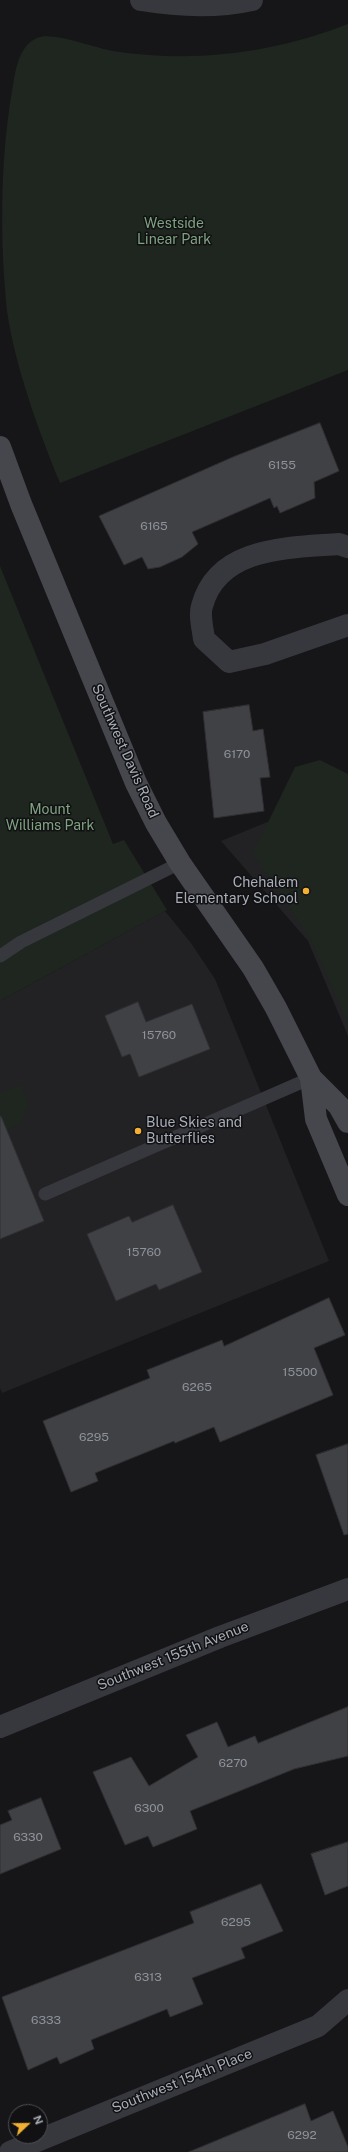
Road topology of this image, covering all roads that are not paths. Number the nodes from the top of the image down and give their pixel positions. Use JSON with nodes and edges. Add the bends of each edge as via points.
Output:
{"nodes":[{"id":1,"x":141,"y":0,"type":"edge"},
{"id":2,"x":252,"y":0,"type":"edge"},
{"id":3,"x":0,"y":447,"type":"edge"},
{"id":4,"x":348,"y":547,"type":"edge"},
{"id":5,"x":348,"y":625,"type":"edge"},
{"id":6,"x":180,"y":863,"type":"junction"},
{"id":7,"x":0,"y":956,"type":"edge"},
{"id":8,"x":311,"y":1078,"type":"junction"},
{"id":9,"x":348,"y":1122,"type":"edge"},
{"id":10,"x":45,"y":1194,"type":"dead end"},
{"id":11,"x":348,"y":1195,"type":"edge"},
{"id":12,"x":348,"y":1588,"type":"edge"},
{"id":13,"x":0,"y":1727,"type":"edge"},
{"id":14,"x":348,"y":2000,"type":"edge"},
{"id":15,"x":0,"y":2144,"type":"edge"},
{"id":16,"x":3,"y":2152,"type":"edge"},
{"id":17,"x":10,"y":2152,"type":"edge"}],
"edges":[{"from":1,"to":2,"type":"street","via":[[194,5],[235,4]]},
{"from":3,"to":6,"type":"street","name":"Southwest Davis Road","via":[[136,783]]},
{"from":4,"to":5,"type":"street","via":[[339,544],[274,549],[234,562],[213,582],[201,607],[204,639],[229,662],[265,654]]},
{"from":6,"to":7,"type":"lane","via":[[22,942]]},
{"from":6,"to":8,"type":"street","name":"Southwest Davis Road","via":[[253,968]]},
{"from":8,"to":9,"type":"street","name":"Southwest Davis Road","via":[[339,1106]]},
{"from":8,"to":10,"type":"lane"},
{"from":8,"to":11,"type":"street","name":"Southwest Davis Road","via":[[316,1119]]},
{"from":12,"to":13,"type":"street","name":"Southwest 155th Avenue"},
{"from":14,"to":17,"type":"street","name":"Southwest 154th Place","via":[[318,2026]]},
{"from":15,"to":16,"type":"street"}]}
